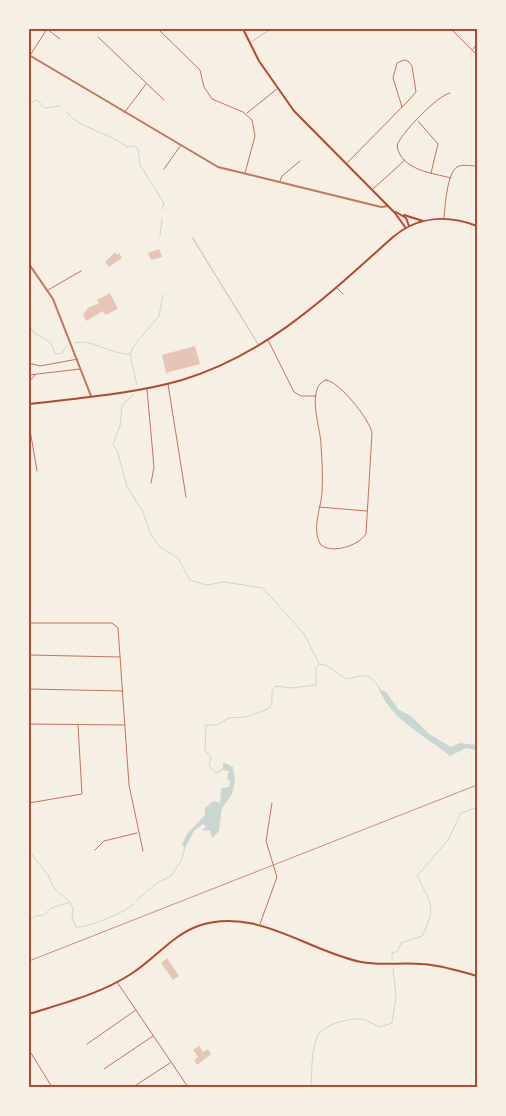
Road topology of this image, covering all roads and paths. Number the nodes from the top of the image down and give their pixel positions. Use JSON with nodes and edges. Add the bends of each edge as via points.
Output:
{"nodes":[{"id":1,"x":47,"y":29,"type":"edge"},
{"id":2,"x":158,"y":29,"type":"edge"},
{"id":3,"x":243,"y":29,"type":"edge"},
{"id":4,"x":271,"y":29,"type":"edge"},
{"id":5,"x":451,"y":29,"type":"edge"},
{"id":6,"x":98,"y":37,"type":"dead end"},
{"id":7,"x":60,"y":39,"type":"dead end"},
{"id":8,"x":250,"y":43,"type":"junction"},
{"id":9,"x":477,"y":44,"type":"edge"},
{"id":10,"x":472,"y":50,"type":"junction"},
{"id":11,"x":477,"y":55,"type":"edge"},
{"id":12,"x":29,"y":56,"type":"edge"},
{"id":13,"x":146,"y":84,"type":"junction"},
{"id":14,"x":277,"y":88,"type":"junction"},
{"id":15,"x":450,"y":93,"type":"dead end"},
{"id":16,"x":164,"y":100,"type":"dead end"},
{"id":17,"x":402,"y":107,"type":"junction"},
{"id":18,"x":124,"y":113,"type":"junction"},
{"id":19,"x":247,"y":114,"type":"junction"},
{"id":20,"x":417,"y":120,"type":"junction"},
{"id":21,"x":181,"y":146,"type":"junction"},
{"id":22,"x":405,"y":160,"type":"junction"},
{"id":23,"x":300,"y":161,"type":"dead end"},
{"id":24,"x":346,"y":164,"type":"junction"},
{"id":25,"x":477,"y":166,"type":"edge"},
{"id":26,"x":164,"y":169,"type":"dead end"},
{"id":27,"x":431,"y":173,"type":"junction"},
{"id":28,"x":245,"y":174,"type":"junction"},
{"id":29,"x":450,"y":178,"type":"junction"},
{"id":30,"x":280,"y":182,"type":"junction"},
{"id":31,"x":372,"y":190,"type":"junction"},
{"id":32,"x":388,"y":206,"type":"junction"},
{"id":33,"x":393,"y":210,"type":"junction"},
{"id":34,"x":402,"y":215,"type":"junction"},
{"id":35,"x":444,"y":219,"type":"junction"},
{"id":36,"x":423,"y":221,"type":"junction"},
{"id":37,"x":409,"y":226,"type":"junction"},
{"id":38,"x":477,"y":226,"type":"edge"},
{"id":39,"x":406,"y":228,"type":"junction"},
{"id":40,"x":192,"y":237,"type":"dead end"},
{"id":41,"x":29,"y":264,"type":"edge"},
{"id":42,"x":80,"y":271,"type":"dead end"},
{"id":43,"x":337,"y":288,"type":"junction"},
{"id":44,"x":48,"y":290,"type":"junction"},
{"id":45,"x":343,"y":294,"type":"dead end"},
{"id":46,"x":268,"y":340,"type":"junction"},
{"id":47,"x":258,"y":345,"type":"junction"},
{"id":48,"x":78,"y":359,"type":"junction"},
{"id":49,"x":29,"y":363,"type":"edge"},
{"id":50,"x":81,"y":368,"type":"junction"},
{"id":51,"x":35,"y":374,"type":"junction"},
{"id":52,"x":29,"y":375,"type":"edge"},
{"id":53,"x":29,"y":382,"type":"edge"},
{"id":54,"x":168,"y":383,"type":"junction"},
{"id":55,"x":147,"y":388,"type":"junction"},
{"id":56,"x":91,"y":396,"type":"junction"},
{"id":57,"x":316,"y":396,"type":"junction"},
{"id":58,"x":29,"y":404,"type":"edge"},
{"id":59,"x":29,"y":424,"type":"edge"},
{"id":60,"x":37,"y":471,"type":"dead end"},
{"id":61,"x":151,"y":482,"type":"dead end"},
{"id":62,"x":186,"y":497,"type":"dead end"},
{"id":63,"x":319,"y":507,"type":"junction"},
{"id":64,"x":368,"y":511,"type":"junction"},
{"id":65,"x":29,"y":622,"type":"edge"},
{"id":66,"x":29,"y":655,"type":"edge"},
{"id":67,"x":120,"y":657,"type":"junction"},
{"id":68,"x":29,"y":689,"type":"edge"},
{"id":69,"x":123,"y":691,"type":"junction"},
{"id":70,"x":29,"y":724,"type":"edge"},
{"id":71,"x":78,"y":725,"type":"junction"},
{"id":72,"x":125,"y":725,"type":"junction"},
{"id":73,"x":29,"y":803,"type":"edge"},
{"id":74,"x":272,"y":803,"type":"dead end"},
{"id":75,"x":138,"y":833,"type":"junction"},
{"id":76,"x":95,"y":850,"type":"dead end"},
{"id":77,"x":142,"y":851,"type":"dead end"},
{"id":78,"x":260,"y":925,"type":"junction"},
{"id":79,"x":477,"y":976,"type":"edge"},
{"id":80,"x":117,"y":982,"type":"junction"},
{"id":81,"x":136,"y":1010,"type":"junction"},
{"id":82,"x":29,"y":1014,"type":"edge"},
{"id":83,"x":154,"y":1036,"type":"junction"},
{"id":84,"x":87,"y":1044,"type":"dead end"},
{"id":85,"x":29,"y":1050,"type":"edge"},
{"id":86,"x":171,"y":1062,"type":"junction"},
{"id":87,"x":104,"y":1070,"type":"dead end"},
{"id":88,"x":52,"y":1087,"type":"edge"},
{"id":89,"x":133,"y":1087,"type":"edge"},
{"id":90,"x":188,"y":1087,"type":"edge"}],
"edges":[{"from":1,"to":7,"type":"street"},
{"from":1,"to":12,"type":"street"},
{"from":2,"to":19,"type":"street","via":[[200,70],[204,87],[212,99]]},
{"from":3,"to":8,"type":"main road"},
{"from":4,"to":8,"type":"lane"},
{"from":5,"to":10,"type":"street"},
{"from":6,"to":13,"type":"street"},
{"from":8,"to":14,"type":"main road"},
{"from":9,"to":10,"type":"street"},
{"from":10,"to":11,"type":"street"},
{"from":12,"to":18,"type":"street"},
{"from":13,"to":16,"type":"street"},
{"from":13,"to":18,"type":"street"},
{"from":14,"to":19,"type":"street"},
{"from":14,"to":24,"type":"main road","via":[[301,119]]},
{"from":15,"to":20,"type":"street","via":[[442,96]]},
{"from":17,"to":17,"type":"street","via":[[417,89],[411,64],[404,60],[398,63],[393,76]]},
{"from":17,"to":24,"type":"street"},
{"from":18,"to":21,"type":"street"},
{"from":19,"to":28,"type":"street","via":[[255,131]]},
{"from":20,"to":22,"type":"street","via":[[398,142],[398,150]]},
{"from":20,"to":27,"type":"street","via":[[438,144]]},
{"from":21,"to":26,"type":"street"},
{"from":21,"to":28,"type":"street","via":[[218,167]]},
{"from":22,"to":27,"type":"street","via":[[414,168]]},
{"from":22,"to":31,"type":"street"},
{"from":23,"to":30,"type":"street","via":[[282,176]]},
{"from":24,"to":31,"type":"main road"},
{"from":25,"to":29,"type":"street","via":[[456,167]]},
{"from":27,"to":29,"type":"street"},
{"from":28,"to":30,"type":"street"},
{"from":29,"to":35,"type":"street"},
{"from":30,"to":32,"type":"street"},
{"from":31,"to":32,"type":"main road"},
{"from":32,"to":33,"type":"main road"},
{"from":33,"to":34,"type":"main road"},
{"from":33,"to":39,"type":"main road"},
{"from":34,"to":36,"type":"main road"},
{"from":34,"to":37,"type":"main road"},
{"from":35,"to":36,"type":"main road"},
{"from":35,"to":38,"type":"main road"},
{"from":36,"to":37,"type":"main road"},
{"from":37,"to":39,"type":"main road"},
{"from":39,"to":43,"type":"main road"},
{"from":40,"to":47,"type":"lane"},
{"from":41,"to":44,"type":"street"},
{"from":42,"to":44,"type":"street"},
{"from":43,"to":45,"type":"street"},
{"from":43,"to":46,"type":"main road","via":[[302,318]]},
{"from":44,"to":48,"type":"street"},
{"from":46,"to":47,"type":"main road"},
{"from":46,"to":57,"type":"street","via":[[294,392],[301,396]]},
{"from":47,"to":54,"type":"main road","via":[[214,368]]},
{"from":48,"to":49,"type":"street","via":[[40,366]]},
{"from":48,"to":50,"type":"street"},
{"from":50,"to":51,"type":"street"},
{"from":50,"to":56,"type":"street"},
{"from":51,"to":52,"type":"street"},
{"from":51,"to":53,"type":"street"},
{"from":54,"to":55,"type":"main road"},
{"from":54,"to":62,"type":"street"},
{"from":55,"to":56,"type":"main road"},
{"from":55,"to":61,"type":"street","via":[[154,467]]},
{"from":56,"to":58,"type":"main road"},
{"from":57,"to":63,"type":"street","via":[[321,441]]},
{"from":57,"to":64,"type":"street","via":[[320,383],[332,381],[370,424]]},
{"from":59,"to":60,"type":"street"},
{"from":63,"to":64,"type":"street"},
{"from":63,"to":64,"type":"street","via":[[319,542],[330,550],[362,540],[366,534]]},
{"from":65,"to":67,"type":"street","via":[[112,623],[119,634]]},
{"from":66,"to":67,"type":"street"},
{"from":67,"to":69,"type":"street"},
{"from":68,"to":69,"type":"street"},
{"from":69,"to":72,"type":"street"},
{"from":70,"to":71,"type":"street"},
{"from":71,"to":72,"type":"street"},
{"from":71,"to":73,"type":"street","via":[[82,794]]},
{"from":72,"to":75,"type":"street","via":[[129,786]]},
{"from":74,"to":78,"type":"street","via":[[266,841],[277,880]]},
{"from":75,"to":76,"type":"street","via":[[104,842]]},
{"from":75,"to":77,"type":"street"},
{"from":78,"to":79,"type":"main road","via":[[357,961],[428,964]]},
{"from":78,"to":80,"type":"main road","via":[[222,921],[191,929]]},
{"from":80,"to":81,"type":"street"},
{"from":80,"to":82,"type":"main road","via":[[87,996]]},
{"from":81,"to":83,"type":"street"},
{"from":81,"to":84,"type":"street"},
{"from":83,"to":86,"type":"street"},
{"from":83,"to":87,"type":"street"},
{"from":85,"to":88,"type":"street"},
{"from":86,"to":89,"type":"street"},
{"from":86,"to":90,"type":"street"}]}
